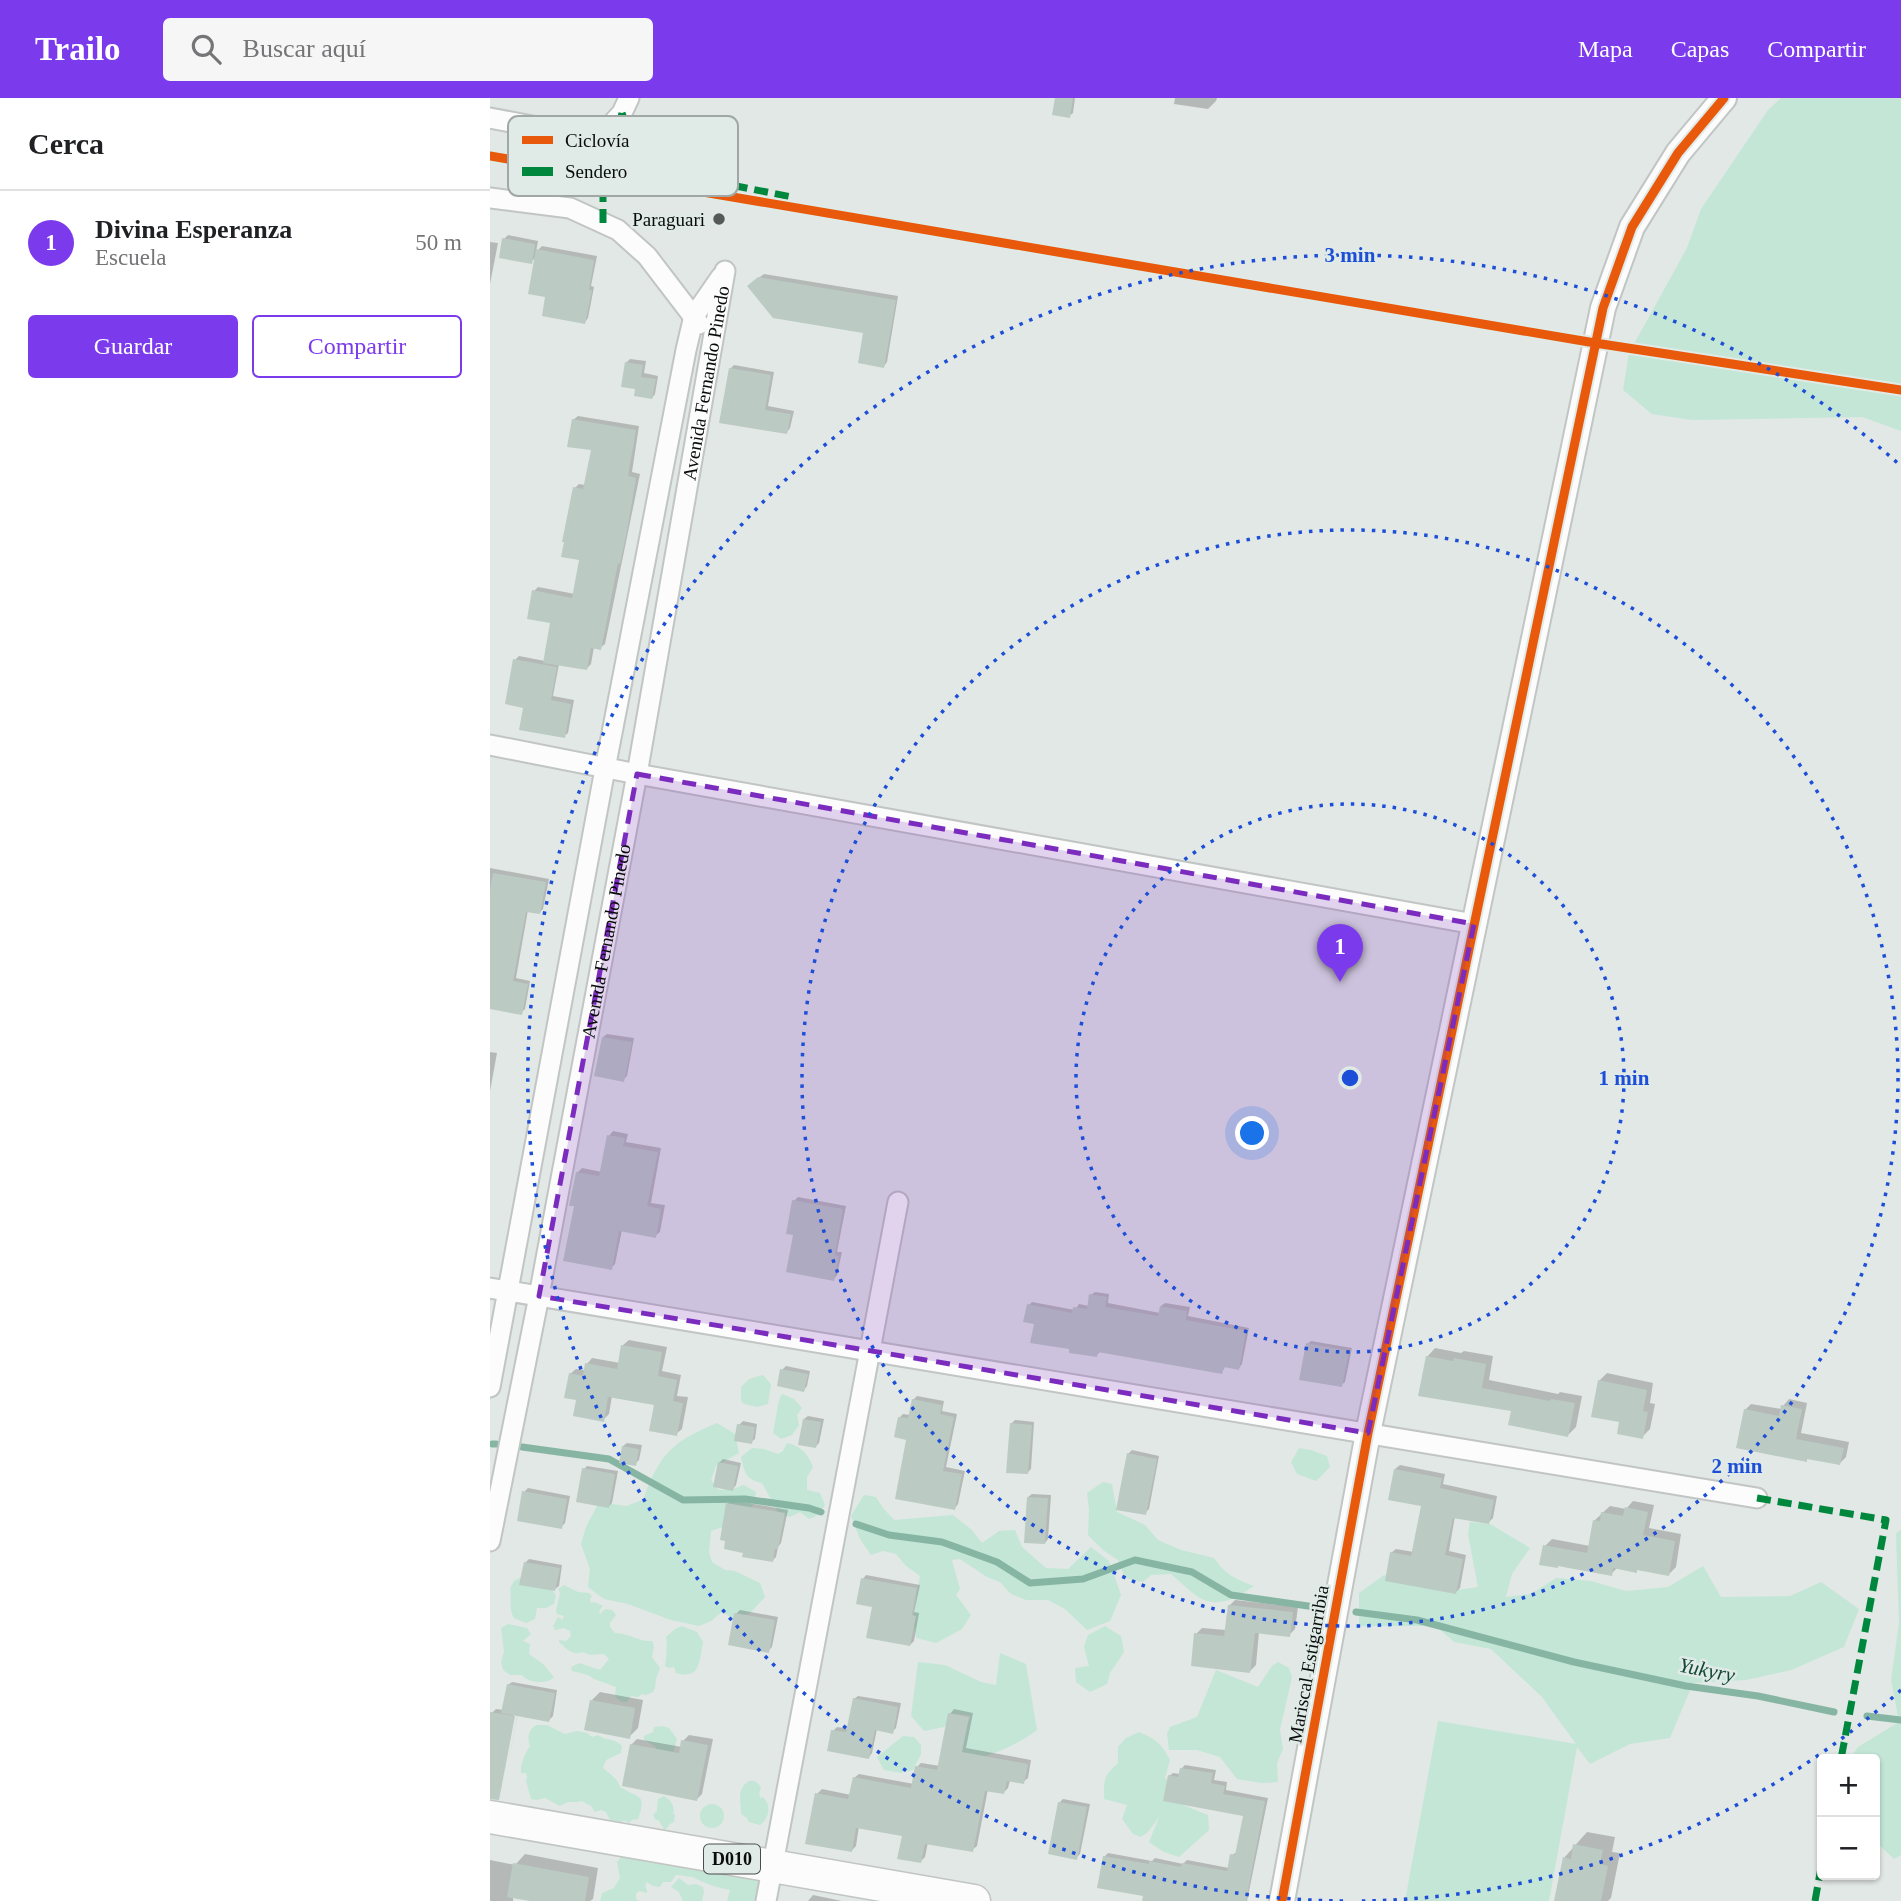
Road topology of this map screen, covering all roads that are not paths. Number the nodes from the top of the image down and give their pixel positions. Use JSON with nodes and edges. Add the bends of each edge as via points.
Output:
{"nodes":[{"id":1,"x":629,"y":98,"type":"edge"},
{"id":2,"x":1724,"y":98,"type":"edge"},
{"id":3,"x":619,"y":116,"type":"edge"},
{"id":4,"x":490,"y":118,"type":"edge"},
{"id":5,"x":508,"y":121,"type":"edge"},
{"id":6,"x":490,"y":198,"type":"edge"},
{"id":7,"x":694,"y":316,"type":"junction"},
{"id":8,"x":712,"y":345,"type":"junction"},
{"id":9,"x":490,"y":746,"type":"edge"},
{"id":10,"x":606,"y":768,"type":"junction"},
{"id":11,"x":637,"y":774,"type":"junction"},
{"id":12,"x":1474,"y":924,"type":"junction"},
{"id":13,"x":898,"y":1202,"type":"dead end"},
{"id":14,"x":499,"y":1289,"type":"edge"},
{"id":15,"x":539,"y":1296,"type":"junction"},
{"id":16,"x":870,"y":1351,"type":"junction"},
{"id":17,"x":490,"y":1387,"type":"edge"},
{"id":18,"x":1367,"y":1433,"type":"junction"},
{"id":19,"x":1757,"y":1498,"type":"dead end"},
{"id":20,"x":490,"y":1541,"type":"edge"},
{"id":21,"x":490,"y":1817,"type":"edge"},
{"id":22,"x":772,"y":1866,"type":"junction"},
{"id":23,"x":765,"y":1901,"type":"edge"},
{"id":24,"x":974,"y":1901,"type":"edge"},
{"id":25,"x":1282,"y":1901,"type":"edge"}],
"edges":[{"from":1,"to":3,"type":"street"},
{"from":2,"to":12,"type":"street","name":"Mariscal Estigarribia","via":[[1678,153],[1632,227],[1602,308]]},
{"from":4,"to":5,"type":"street"},
{"from":6,"to":7,"type":"street","via":[[570,208],[618,230],[647,256]]},
{"from":7,"to":8,"type":"street"},
{"from":7,"to":8,"type":"street","name":"Avenida Fernando Pinedo","via":[[726,271]]},
{"from":7,"to":10,"type":"street","name":"Avenida Fernando Pinedo"},
{"from":8,"to":11,"type":"street","name":"Avenida Fernando Pinedo"},
{"from":9,"to":10,"type":"street"},
{"from":10,"to":11,"type":"street"},
{"from":10,"to":14,"type":"street","name":"Avenida Fernando Pinedo"},
{"from":11,"to":12,"type":"street"},
{"from":11,"to":15,"type":"street","name":"Avenida Fernando Pinedo"},
{"from":12,"to":18,"type":"street","name":"Mariscal Estigarribia"},
{"from":13,"to":16,"type":"street"},
{"from":14,"to":15,"type":"street"},
{"from":14,"to":17,"type":"street","name":"Avenida Fernando Pinedo"},
{"from":15,"to":16,"type":"street"},
{"from":15,"to":20,"type":"street","name":"Avenida Fernando Pinedo"},
{"from":16,"to":18,"type":"street"},
{"from":16,"to":22,"type":"street"},
{"from":18,"to":19,"type":"street"},
{"from":18,"to":25,"type":"street","name":"Mariscal Estigarribia"},
{"from":21,"to":22,"type":"main road","number":"D010"},
{"from":22,"to":23,"type":"street"},
{"from":22,"to":24,"type":"main road","number":"D010"}]}
